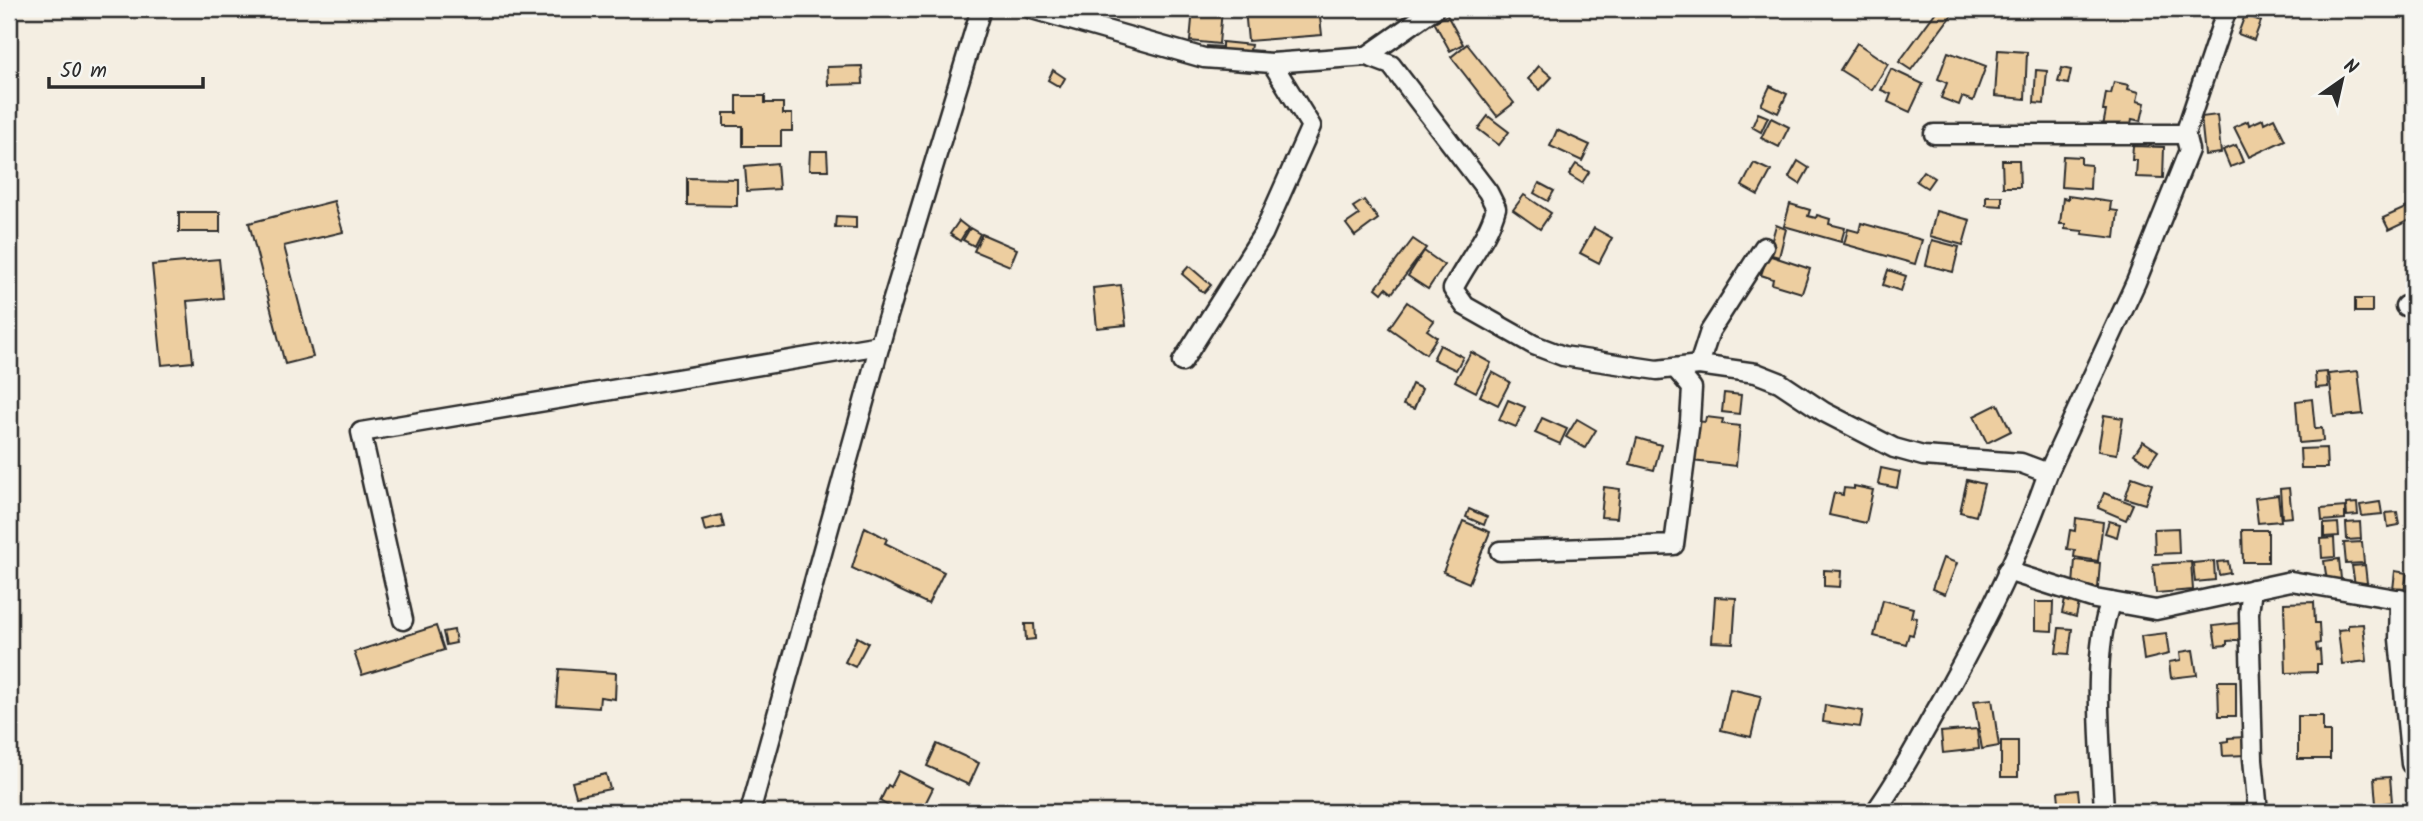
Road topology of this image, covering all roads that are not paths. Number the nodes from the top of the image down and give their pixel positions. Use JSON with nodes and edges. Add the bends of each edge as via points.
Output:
{"nodes":[{"id":1,"x":981,"y":9,"type":"edge"},
{"id":2,"x":1032,"y":9,"type":"edge"},
{"id":3,"x":1434,"y":9,"type":"edge"},
{"id":4,"x":2227,"y":9,"type":"edge"},
{"id":5,"x":1367,"y":56,"type":"junction"},
{"id":6,"x":1272,"y":63,"type":"junction"},
{"id":7,"x":1934,"y":134,"type":"dead end"},
{"id":8,"x":2185,"y":134,"type":"junction"},
{"id":9,"x":1764,"y":247,"type":"dead end"},
{"id":10,"x":880,"y":345,"type":"junction"},
{"id":11,"x":1182,"y":362,"type":"dead end"},
{"id":12,"x":1699,"y":365,"type":"junction"},
{"id":13,"x":1675,"y":368,"type":"junction"},
{"id":14,"x":2048,"y":473,"type":"junction"},
{"id":15,"x":1500,"y":551,"type":"dead end"},
{"id":16,"x":2007,"y":571,"type":"junction"},
{"id":17,"x":2252,"y":589,"type":"junction"},
{"id":18,"x":2407,"y":600,"type":"edge"},
{"id":19,"x":2111,"y":602,"type":"junction"},
{"id":20,"x":403,"y":620,"type":"dead end"},
{"id":21,"x":2412,"y":764,"type":"dead end"},
{"id":22,"x":750,"y":812,"type":"edge"},
{"id":23,"x":1875,"y":812,"type":"edge"},
{"id":24,"x":2104,"y":812,"type":"edge"},
{"id":25,"x":2258,"y":812,"type":"edge"}],
"edges":[{"from":1,"to":10,"type":"street"},
{"from":2,"to":6,"type":"street","via":[[1204,58]]},
{"from":3,"to":5,"type":"street"},
{"from":4,"to":8,"type":"street"},
{"from":5,"to":6,"type":"street"},
{"from":5,"to":13,"type":"street","via":[[1391,65],[1496,208],[1491,227],[1453,289],[1465,306],[1563,356],[1657,370]]},
{"from":6,"to":11,"type":"street","via":[[1311,126],[1264,234]]},
{"from":7,"to":8,"type":"street"},
{"from":8,"to":14,"type":"street","via":[[2189,150],[2136,282]]},
{"from":9,"to":12,"type":"street","via":[[1710,331]]},
{"from":10,"to":20,"type":"street","via":[[361,432]]},
{"from":10,"to":22,"type":"street"},
{"from":12,"to":13,"type":"street"},
{"from":12,"to":14,"type":"street","via":[[1756,373],[1779,382],[1824,412],[1894,448],[1923,456],[2021,463]]},
{"from":13,"to":15,"type":"street","via":[[1692,388],[1674,545]]},
{"from":14,"to":16,"type":"street"},
{"from":16,"to":19,"type":"street"},
{"from":16,"to":23,"type":"street","via":[[1973,647],[1894,787]]},
{"from":17,"to":18,"type":"street","via":[[2291,581]]},
{"from":17,"to":19,"type":"street","via":[[2157,610]]},
{"from":17,"to":25,"type":"street","via":[[2250,653]]},
{"from":18,"to":21,"type":"street","via":[[2399,639]]},
{"from":19,"to":24,"type":"street","via":[[2102,641],[2099,705]]}]}
